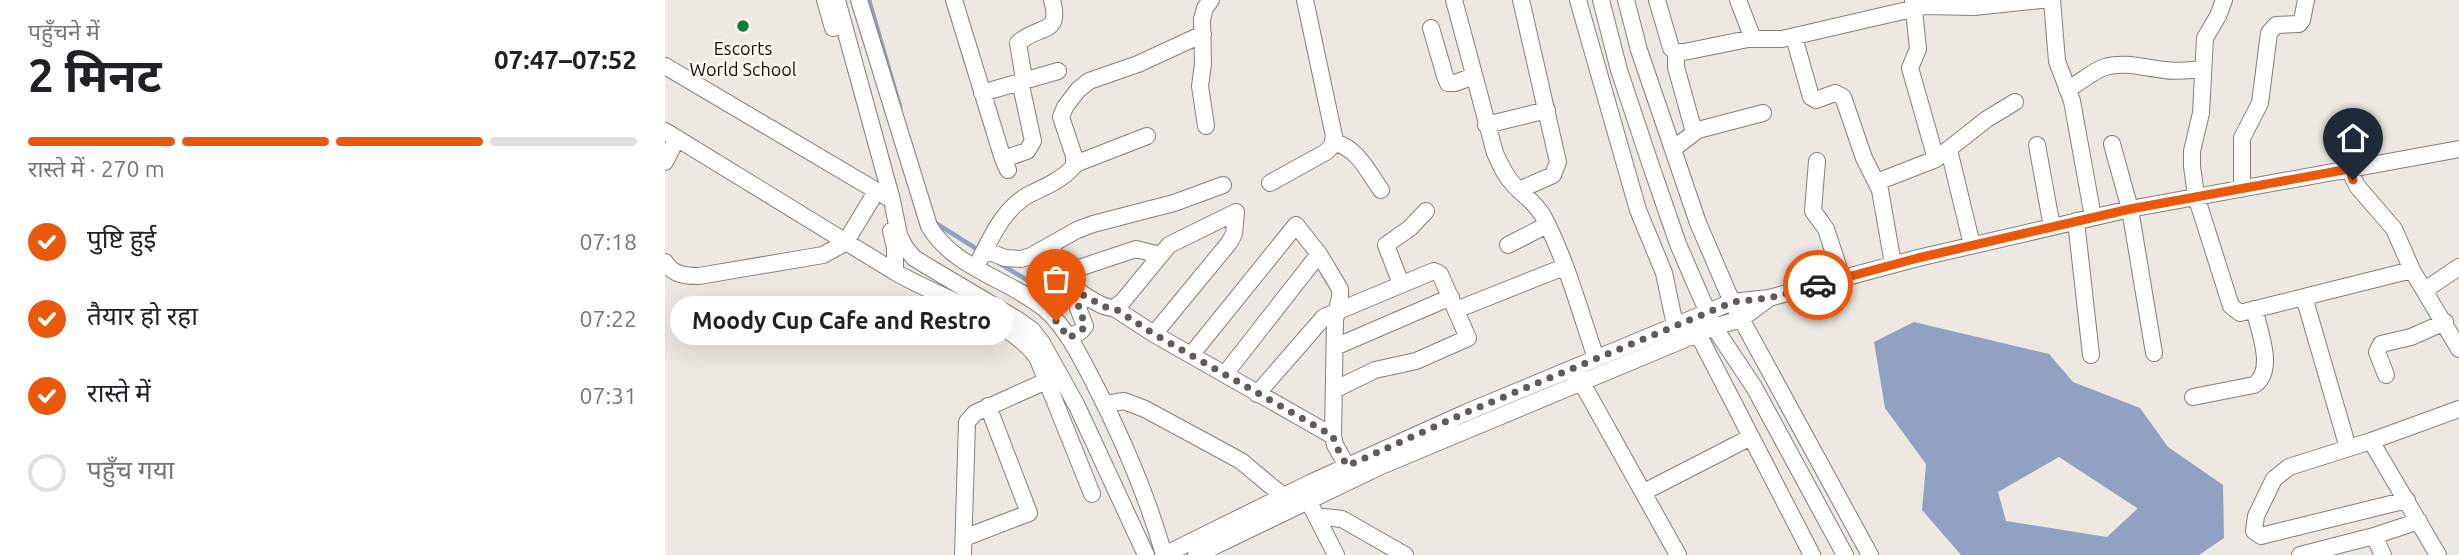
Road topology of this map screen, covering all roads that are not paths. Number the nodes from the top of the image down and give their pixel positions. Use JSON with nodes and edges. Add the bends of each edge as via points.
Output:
{"nodes":[{"id":1,"x":825,"y":0,"type":"edge"},
{"id":2,"x":837,"y":0,"type":"edge"},
{"id":3,"x":859,"y":0,"type":"edge"},
{"id":4,"x":954,"y":0,"type":"edge"},
{"id":5,"x":1052,"y":0,"type":"edge"},
{"id":6,"x":1211,"y":0,"type":"edge"},
{"id":7,"x":1305,"y":0,"type":"edge"},
{"id":8,"x":1454,"y":0,"type":"edge"},
{"id":9,"x":1521,"y":0,"type":"edge"},
{"id":10,"x":1577,"y":0,"type":"edge"},
{"id":11,"x":1601,"y":0,"type":"edge"},
{"id":12,"x":1626,"y":0,"type":"edge"},
{"id":13,"x":1657,"y":0,"type":"edge"},
{"id":14,"x":1738,"y":0,"type":"edge"},
{"id":15,"x":2041,"y":0,"type":"edge"},
{"id":16,"x":2052,"y":0,"type":"edge"},
{"id":17,"x":2224,"y":0,"type":"edge"},
{"id":18,"x":2306,"y":0,"type":"edge"},
{"id":19,"x":1913,"y":4,"type":"edge"},
{"id":20,"x":1431,"y":28,"type":"dead end"},
{"id":21,"x":1203,"y":34,"type":"junction"},
{"id":22,"x":1794,"y":37,"type":"junction"},
{"id":23,"x":1753,"y":39,"type":"junction"},
{"id":24,"x":1676,"y":52,"type":"junction"},
{"id":25,"x":665,"y":66,"type":"edge"},
{"id":26,"x":2203,"y":69,"type":"junction"},
{"id":27,"x":1058,"y":71,"type":"dead end"},
{"id":28,"x":1474,"y":76,"type":"junction"},
{"id":29,"x":1022,"y":80,"type":"junction"},
{"id":30,"x":2067,"y":89,"type":"junction"},
{"id":31,"x":982,"y":93,"type":"junction"},
{"id":32,"x":2015,"y":102,"type":"dead end"},
{"id":33,"x":1547,"y":110,"type":"junction"},
{"id":34,"x":1763,"y":114,"type":"dead end"},
{"id":35,"x":1486,"y":125,"type":"junction"},
{"id":36,"x":1206,"y":126,"type":"dead end"},
{"id":37,"x":1694,"y":132,"type":"junction"},
{"id":38,"x":671,"y":134,"type":"edge"},
{"id":39,"x":1147,"y":135,"type":"dead end"},
{"id":40,"x":1333,"y":142,"type":"junction"},
{"id":41,"x":2112,"y":144,"type":"dead end"},
{"id":42,"x":2037,"y":145,"type":"dead end"},
{"id":43,"x":1673,"y":149,"type":"junction"},
{"id":44,"x":2459,"y":149,"type":"edge"},
{"id":45,"x":1943,"y":155,"type":"junction"},
{"id":46,"x":1817,"y":161,"type":"dead end"},
{"id":47,"x":665,"y":162,"type":"edge"},
{"id":48,"x":1075,"y":164,"type":"junction"},
{"id":49,"x":2349,"y":169,"type":"junction"},
{"id":50,"x":1877,"y":182,"type":"junction"},
{"id":51,"x":1270,"y":183,"type":"dead end"},
{"id":52,"x":1223,"y":185,"type":"dead end"},
{"id":53,"x":2242,"y":188,"type":"junction"},
{"id":54,"x":1381,"y":190,"type":"dead end"},
{"id":55,"x":1519,"y":190,"type":"junction"},
{"id":56,"x":883,"y":196,"type":"junction"},
{"id":57,"x":2196,"y":196,"type":"junction"},
{"id":58,"x":2130,"y":209,"type":"junction"},
{"id":59,"x":1426,"y":211,"type":"dead end"},
{"id":60,"x":2093,"y":217,"type":"junction"},
{"id":61,"x":2076,"y":221,"type":"junction"},
{"id":62,"x":1547,"y":225,"type":"junction"},
{"id":63,"x":2052,"y":227,"type":"junction"},
{"id":64,"x":845,"y":243,"type":"junction"},
{"id":65,"x":1508,"y":245,"type":"dead end"},
{"id":66,"x":1972,"y":245,"type":"junction"},
{"id":67,"x":1051,"y":246,"type":"junction"},
{"id":68,"x":985,"y":250,"type":"junction"},
{"id":69,"x":1319,"y":254,"type":"junction"},
{"id":70,"x":1160,"y":255,"type":"junction"},
{"id":71,"x":665,"y":262,"type":"edge"},
{"id":72,"x":1893,"y":264,"type":"junction"},
{"id":73,"x":976,"y":267,"type":"junction"},
{"id":74,"x":1564,"y":267,"type":"junction"},
{"id":75,"x":2459,"y":267,"type":"edge"},
{"id":76,"x":2412,"y":270,"type":"junction"},
{"id":77,"x":895,"y":272,"type":"junction"},
{"id":78,"x":1064,"y":273,"type":"junction"},
{"id":79,"x":1842,"y":278,"type":"junction"},
{"id":80,"x":1401,"y":284,"type":"junction"},
{"id":81,"x":2425,"y":290,"type":"junction"},
{"id":82,"x":1083,"y":295,"type":"junction"},
{"id":83,"x":2304,"y":297,"type":"junction"},
{"id":84,"x":1769,"y":298,"type":"junction"},
{"id":85,"x":1733,"y":302,"type":"junction"},
{"id":86,"x":1454,"y":303,"type":"junction"},
{"id":87,"x":1114,"y":308,"type":"junction"},
{"id":88,"x":2254,"y":309,"type":"junction"},
{"id":89,"x":1336,"y":312,"type":"junction"},
{"id":90,"x":1707,"y":312,"type":"junction"},
{"id":91,"x":1741,"y":319,"type":"junction"},
{"id":92,"x":2445,"y":322,"type":"junction"},
{"id":93,"x":1675,"y":325,"type":"junction"},
{"id":94,"x":1714,"y":327,"type":"junction"},
{"id":95,"x":1154,"y":334,"type":"junction"},
{"id":96,"x":1698,"y":334,"type":"junction"},
{"id":97,"x":1069,"y":338,"type":"junction"},
{"id":98,"x":1335,"y":347,"type":"junction"},
{"id":99,"x":2459,"y":349,"type":"edge"},
{"id":100,"x":2154,"y":354,"type":"dead end"},
{"id":101,"x":1191,"y":355,"type":"junction"},
{"id":102,"x":2091,"y":355,"type":"dead end"},
{"id":103,"x":1596,"y":358,"type":"junction"},
{"id":104,"x":1574,"y":367,"type":"junction"},
{"id":105,"x":1225,"y":374,"type":"junction"},
{"id":106,"x":2386,"y":374,"type":"dead end"},
{"id":107,"x":1054,"y":377,"type":"junction"},
{"id":108,"x":1580,"y":383,"type":"junction"},
{"id":109,"x":1334,"y":390,"type":"junction"},
{"id":110,"x":1257,"y":394,"type":"junction"},
{"id":111,"x":2193,"y":397,"type":"dead end"},
{"id":112,"x":1105,"y":404,"type":"junction"},
{"id":113,"x":988,"y":407,"type":"junction"},
{"id":114,"x":2459,"y":409,"type":"edge"},
{"id":115,"x":1333,"y":436,"type":"junction"},
{"id":116,"x":1751,"y":437,"type":"junction"},
{"id":117,"x":2371,"y":441,"type":"junction"},
{"id":118,"x":2348,"y":449,"type":"junction"},
{"id":119,"x":1347,"y":466,"type":"junction"},
{"id":120,"x":1644,"y":492,"type":"junction"},
{"id":121,"x":1304,"y":494,"type":"junction"},
{"id":122,"x":1092,"y":495,"type":"dead end"},
{"id":123,"x":1283,"y":496,"type":"junction"},
{"id":124,"x":2407,"y":500,"type":"junction"},
{"id":125,"x":1316,"y":516,"type":"junction"},
{"id":126,"x":2420,"y":521,"type":"junction"},
{"id":127,"x":2374,"y":536,"type":"junction"},
{"id":128,"x":964,"y":538,"type":"junction"},
{"id":129,"x":963,"y":555,"type":"edge"},
{"id":130,"x":1146,"y":555,"type":"edge"},
{"id":131,"x":1164,"y":555,"type":"edge"},
{"id":132,"x":1196,"y":555,"type":"edge"},
{"id":133,"x":1336,"y":555,"type":"edge"},
{"id":134,"x":1405,"y":555,"type":"edge"},
{"id":135,"x":1678,"y":555,"type":"edge"},
{"id":136,"x":1812,"y":555,"type":"edge"},
{"id":137,"x":1845,"y":555,"type":"edge"},
{"id":138,"x":1870,"y":555,"type":"edge"},
{"id":139,"x":2300,"y":555,"type":"edge"},
{"id":140,"x":2382,"y":555,"type":"edge"},
{"id":141,"x":2438,"y":555,"type":"edge"}],
"edges":[{"from":1,"to":56,"type":"street"},
{"from":2,"to":56,"type":"street"},
{"from":3,"to":73,"type":"street","via":[[929,226],[943,246]]},
{"from":4,"to":31,"type":"street"},
{"from":5,"to":29,"type":"street","via":[[1056,15],[1052,24],[1018,43]]},
{"from":6,"to":21,"type":"street","via":[[1203,13]]},
{"from":7,"to":40,"type":"street"},
{"from":8,"to":28,"type":"street"},
{"from":9,"to":33,"type":"street"},
{"from":10,"to":93,"type":"street","via":[[1638,210],[1664,273]]},
{"from":11,"to":90,"type":"street","via":[[1649,160]]},
{"from":12,"to":43,"type":"street"},
{"from":13,"to":24,"type":"street"},
{"from":14,"to":23,"type":"street"},
{"from":15,"to":19,"type":"street","via":[[1974,7]]},
{"from":16,"to":30,"type":"street","via":[[2057,61]]},
{"from":17,"to":26,"type":"street","via":[[2205,38]]},
{"from":18,"to":53,"type":"street","via":[[2299,24],[2276,25],[2269,33],[2260,103],[2242,138]]},
{"from":19,"to":22,"type":"street"},
{"from":19,"to":45,"type":"street","via":[[1918,54],[1910,68]]},
{"from":20,"to":28,"type":"street","via":[[1448,83]]},
{"from":21,"to":36,"type":"street","via":[[1200,82]]},
{"from":21,"to":48,"type":"street","via":[[1090,81],[1079,90],[1061,117]]},
{"from":22,"to":23,"type":"street"},
{"from":22,"to":50,"type":"street","via":[[1809,94],[1816,100],[1835,93],[1843,97]]},
{"from":23,"to":24,"type":"street"},
{"from":24,"to":37,"type":"street"},
{"from":25,"to":56,"type":"street"},
{"from":26,"to":30,"type":"street","via":[[2115,65],[2097,70]]},
{"from":26,"to":57,"type":"street","via":[[2201,113],[2192,151]]},
{"from":27,"to":29,"type":"street"},
{"from":28,"to":35,"type":"street"},
{"from":29,"to":31,"type":"street"},
{"from":29,"to":31,"type":"street","via":[[1034,138],[1027,151],[1006,164]]},
{"from":30,"to":60,"type":"street"},
{"from":32,"to":45,"type":"street"},
{"from":33,"to":35,"type":"street"},
{"from":33,"to":55,"type":"street","via":[[1558,153],[1557,169],[1548,178]]},
{"from":34,"to":37,"type":"street"},
{"from":35,"to":55,"type":"street","via":[[1503,171]]},
{"from":37,"to":43,"type":"street"},
{"from":38,"to":47,"type":"street"},
{"from":38,"to":64,"type":"street"},
{"from":39,"to":48,"type":"street"},
{"from":40,"to":51,"type":"street","via":[[1326,152]]},
{"from":40,"to":54,"type":"street","via":[[1353,151]]},
{"from":41,"to":58,"type":"street"},
{"from":42,"to":63,"type":"street"},
{"from":43,"to":85,"type":"street","via":[[1698,223]]},
{"from":44,"to":49,"type":"street"},
{"from":45,"to":50,"type":"street"},
{"from":45,"to":66,"type":"street"},
{"from":46,"to":79,"type":"street","via":[[1813,211],[1826,229]]},
{"from":48,"to":68,"type":"street","via":[[1016,206],[999,223]]},
{"from":49,"to":53,"type":"street"},
{"from":49,"to":76,"type":"street","via":[[2357,186],[2394,229]]},
{"from":50,"to":72,"type":"street"},
{"from":52,"to":67,"type":"street","via":[[1093,224]]},
{"from":53,"to":57,"type":"street"},
{"from":55,"to":62,"type":"street","via":[[1535,202]]},
{"from":56,"to":64,"type":"street"},
{"from":56,"to":77,"type":"street","via":[[895,248]]},
{"from":56,"to":107,"type":"street","via":[[914,258],[1032,330],[1042,343]]},
{"from":57,"to":58,"type":"street"},
{"from":57,"to":88,"type":"street","via":[[2231,306],[2240,313]]},
{"from":58,"to":60,"type":"street"},
{"from":58,"to":100,"type":"street"},
{"from":59,"to":80,"type":"street","via":[[1386,244]]},
{"from":60,"to":61,"type":"street"},
{"from":61,"to":63,"type":"street"},
{"from":61,"to":102,"type":"street"},
{"from":62,"to":65,"type":"street"},
{"from":62,"to":74,"type":"street"},
{"from":63,"to":66,"type":"street"},
{"from":64,"to":71,"type":"street","via":[[823,255],[699,276],[680,275]]},
{"from":64,"to":77,"type":"street"},
{"from":66,"to":72,"type":"street"},
{"from":67,"to":68,"type":"street","via":[[1021,259]]},
{"from":67,"to":78,"type":"street"},
{"from":68,"to":73,"type":"street"},
{"from":69,"to":89,"type":"street","via":[[1340,289]]},
{"from":69,"to":101,"type":"street","via":[[1296,225]]},
{"from":69,"to":105,"type":"street"},
{"from":70,"to":78,"type":"street","via":[[1136,250]]},
{"from":70,"to":87,"type":"street"},
{"from":70,"to":95,"type":"street","via":[[1175,242],[1237,212],[1229,243]]},
{"from":72,"to":79,"type":"street"},
{"from":73,"to":97,"type":"street","via":[[1045,309]]},
{"from":74,"to":86,"type":"street"},
{"from":74,"to":103,"type":"street"},
{"from":75,"to":81,"type":"street"},
{"from":76,"to":81,"type":"street"},
{"from":76,"to":83,"type":"street"},
{"from":77,"to":107,"type":"street","via":[[1010,332]]},
{"from":78,"to":82,"type":"street"},
{"from":79,"to":84,"type":"street"},
{"from":80,"to":86,"type":"street","via":[[1434,271],[1444,278]]},
{"from":80,"to":89,"type":"street"},
{"from":81,"to":92,"type":"street"},
{"from":82,"to":87,"type":"street"},
{"from":82,"to":97,"type":"street","via":[[1078,308],[1085,326]]},
{"from":83,"to":88,"type":"street"},
{"from":83,"to":118,"type":"street"},
{"from":84,"to":85,"type":"street"},
{"from":84,"to":91,"type":"street"},
{"from":85,"to":90,"type":"street"},
{"from":85,"to":91,"type":"street"},
{"from":86,"to":98,"type":"street"},
{"from":86,"to":109,"type":"street","via":[[1468,338],[1416,362],[1383,368]]},
{"from":87,"to":95,"type":"street"},
{"from":88,"to":111,"type":"street","via":[[2265,376],[2254,386]]},
{"from":89,"to":98,"type":"street"},
{"from":89,"to":110,"type":"street","via":[[1320,320]]},
{"from":90,"to":93,"type":"street"},
{"from":90,"to":94,"type":"street"},
{"from":91,"to":94,"type":"street"},
{"from":91,"to":138,"type":"street"},
{"from":92,"to":99,"type":"street"},
{"from":92,"to":106,"type":"street","via":[[2381,344],[2377,352]]},
{"from":93,"to":103,"type":"street"},
{"from":94,"to":96,"type":"street"},
{"from":94,"to":137,"type":"street","via":[[1754,387]]},
{"from":95,"to":101,"type":"street"},
{"from":96,"to":108,"type":"street"},
{"from":96,"to":116,"type":"street"},
{"from":97,"to":112,"type":"street"},
{"from":98,"to":109,"type":"street"},
{"from":101,"to":105,"type":"street"},
{"from":103,"to":104,"type":"street"},
{"from":104,"to":108,"type":"street"},
{"from":104,"to":119,"type":"street"},
{"from":105,"to":110,"type":"street"},
{"from":107,"to":113,"type":"street"},
{"from":107,"to":122,"type":"street"},
{"from":107,"to":130,"type":"street"},
{"from":108,"to":120,"type":"street"},
{"from":108,"to":121,"type":"street"},
{"from":109,"to":115,"type":"street"},
{"from":110,"to":115,"type":"street"},
{"from":112,"to":123,"type":"street","via":[[1124,401],[1145,410],[1241,461]]},
{"from":112,"to":131,"type":"street","via":[[1153,517]]},
{"from":113,"to":128,"type":"street","via":[[967,422]]},
{"from":113,"to":128,"type":"street","via":[[1029,513]]},
{"from":114,"to":117,"type":"street"},
{"from":115,"to":119,"type":"street"},
{"from":116,"to":120,"type":"street"},
{"from":116,"to":136,"type":"street"},
{"from":117,"to":118,"type":"street"},
{"from":117,"to":124,"type":"street"},
{"from":118,"to":124,"type":"street","via":[[2283,471],[2256,516],[2257,535]]},
{"from":119,"to":121,"type":"street"},
{"from":120,"to":135,"type":"street"},
{"from":121,"to":123,"type":"street"},
{"from":121,"to":125,"type":"street"},
{"from":121,"to":132,"type":"street"},
{"from":123,"to":131,"type":"street"},
{"from":124,"to":126,"type":"street"},
{"from":125,"to":133,"type":"street"},
{"from":125,"to":134,"type":"street","via":[[1342,519]]},
{"from":126,"to":127,"type":"street"},
{"from":126,"to":141,"type":"street"},
{"from":127,"to":139,"type":"street"},
{"from":127,"to":140,"type":"street"},
{"from":128,"to":129,"type":"street"}]}
